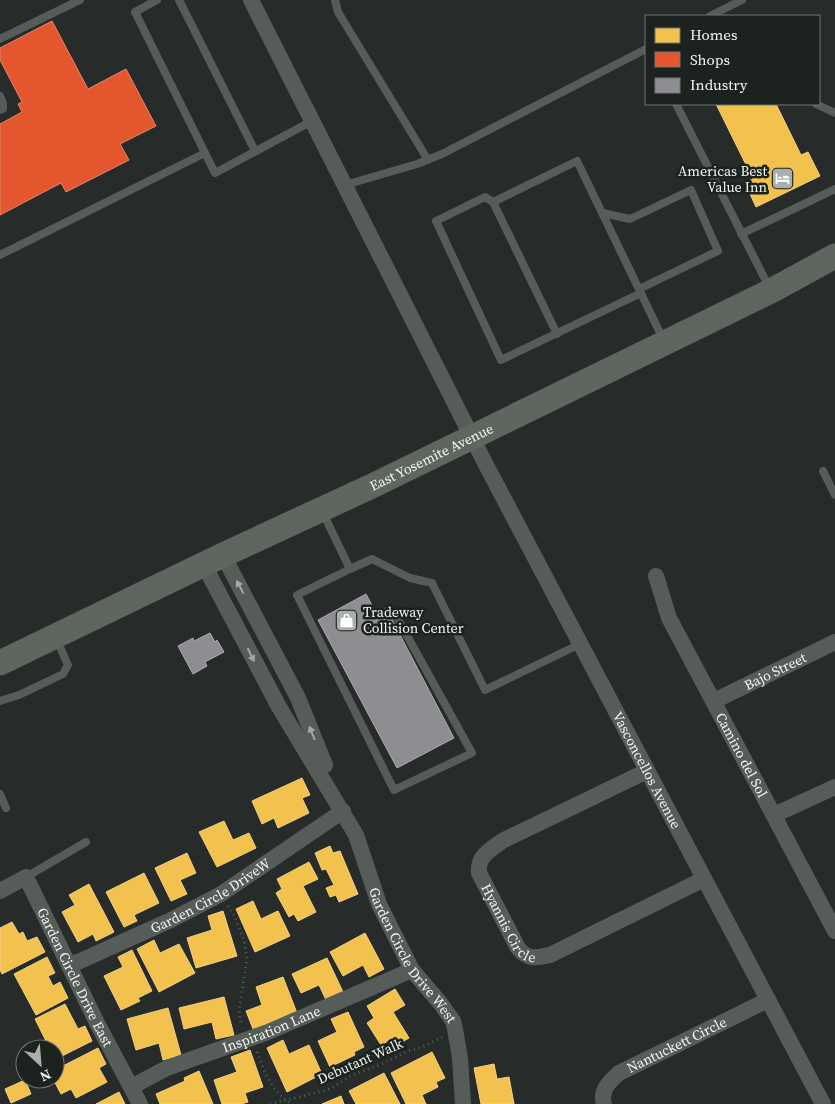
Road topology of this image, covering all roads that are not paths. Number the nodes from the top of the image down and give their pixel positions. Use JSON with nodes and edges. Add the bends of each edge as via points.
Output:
{"nodes":[{"id":1,"x":80,"y":0,"type":"edge"},
{"id":2,"x":157,"y":0,"type":"edge"},
{"id":3,"x":179,"y":0,"type":"edge"},
{"id":4,"x":251,"y":0,"type":"edge"},
{"id":5,"x":335,"y":0,"type":"edge"},
{"id":6,"x":742,"y":0,"type":"edge"},
{"id":7,"x":712,"y":15,"type":"edge"},
{"id":8,"x":0,"y":39,"type":"edge"},
{"id":9,"x":645,"y":50,"type":"edge"},
{"id":10,"x":0,"y":96,"type":"edge"},
{"id":11,"x":677,"y":105,"type":"edge"},
{"id":12,"x":818,"y":105,"type":"edge"},
{"id":13,"x":0,"y":110,"type":"edge"},
{"id":14,"x":835,"y":113,"type":"edge"},
{"id":15,"x":312,"y":121,"type":"junction"},
{"id":16,"x":255,"y":151,"type":"junction"},
{"id":17,"x":205,"y":153,"type":"junction"},
{"id":18,"x":428,"y":160,"type":"junction"},
{"id":19,"x":345,"y":185,"type":"junction"},
{"id":20,"x":835,"y":189,"type":"edge"},
{"id":21,"x":493,"y":202,"type":"junction"},
{"id":22,"x":602,"y":213,"type":"junction"},
{"id":23,"x":742,"y":234,"type":"junction"},
{"id":24,"x":0,"y":255,"type":"edge"},
{"id":25,"x":835,"y":256,"type":"edge"},
{"id":26,"x":640,"y":291,"type":"junction"},
{"id":27,"x":771,"y":291,"type":"junction"},
{"id":28,"x":557,"y":334,"type":"junction"},
{"id":29,"x":665,"y":342,"type":"junction"},
{"id":30,"x":472,"y":437,"type":"junction"},
{"id":31,"x":823,"y":471,"type":"dead end"},
{"id":32,"x":835,"y":495,"type":"edge"},
{"id":33,"x":322,"y":510,"type":"junction"},
{"id":34,"x":214,"y":560,"type":"junction"},
{"id":35,"x":350,"y":569,"type":"junction"},
{"id":36,"x":656,"y":576,"type":"dead end"},
{"id":37,"x":395,"y":614,"type":"dead end"},
{"id":38,"x":56,"y":636,"type":"junction"},
{"id":39,"x":835,"y":642,"type":"edge"},
{"id":40,"x":580,"y":644,"type":"junction"},
{"id":41,"x":0,"y":663,"type":"edge"},
{"id":42,"x":0,"y":701,"type":"edge"},
{"id":43,"x":714,"y":701,"type":"junction"},
{"id":44,"x":648,"y":771,"type":"junction"},
{"id":45,"x":835,"y":787,"type":"edge"},
{"id":46,"x":0,"y":794,"type":"edge"},
{"id":47,"x":6,"y":808,"type":"dead end"},
{"id":48,"x":343,"y":811,"type":"junction"},
{"id":49,"x":774,"y":815,"type":"junction"},
{"id":50,"x":86,"y":842,"type":"dead end"},
{"id":51,"x":26,"y":877,"type":"junction"},
{"id":52,"x":704,"y":879,"type":"junction"},
{"id":53,"x":0,"y":891,"type":"edge"},
{"id":54,"x":835,"y":931,"type":"edge"},
{"id":55,"x":69,"y":966,"type":"junction"},
{"id":56,"x":412,"y":970,"type":"junction"},
{"id":57,"x":768,"y":1000,"type":"junction"},
{"id":58,"x":131,"y":1086,"type":"junction"},
{"id":59,"x":461,"y":1103,"type":"edge"},
{"id":60,"x":140,"y":1104,"type":"edge"},
{"id":61,"x":604,"y":1104,"type":"edge"},
{"id":62,"x":823,"y":1104,"type":"edge"}],
"edges":[{"from":1,"to":8,"type":"lane"},
{"from":2,"to":17,"type":"lane","via":[[135,12]]},
{"from":3,"to":16,"type":"lane"},
{"from":4,"to":15,"type":"street","name":"Vasconcellos Avenue"},
{"from":5,"to":18,"type":"lane","via":[[338,12]]},
{"from":6,"to":7,"type":"lane"},
{"from":9,"to":18,"type":"lane"},
{"from":10,"to":13,"type":"lane","via":[[3,108]]},
{"from":11,"to":23,"type":"lane"},
{"from":12,"to":14,"type":"lane"},
{"from":15,"to":16,"type":"lane"},
{"from":15,"to":19,"type":"street","name":"Vasconcellos Avenue"},
{"from":16,"to":17,"type":"lane","via":[[215,173]]},
{"from":17,"to":24,"type":"lane"},
{"from":18,"to":19,"type":"lane"},
{"from":19,"to":30,"type":"street","name":"Vasconcellos Avenue"},
{"from":20,"to":23,"type":"lane"},
{"from":21,"to":22,"type":"lane","via":[[578,161]]},
{"from":21,"to":28,"type":"lane"},
{"from":21,"to":28,"type":"lane","via":[[485,197],[436,221],[501,360]]},
{"from":22,"to":26,"type":"lane"},
{"from":22,"to":26,"type":"lane","via":[[630,219],[691,190],[718,251]]},
{"from":23,"to":27,"type":"lane"},
{"from":25,"to":27,"type":"main road","name":"East Yosemite Avenue"},
{"from":26,"to":28,"type":"lane"},
{"from":26,"to":29,"type":"lane"},
{"from":27,"to":29,"type":"main road","name":"East Yosemite Avenue"},
{"from":29,"to":30,"type":"main road","name":"East Yosemite Avenue"},
{"from":30,"to":33,"type":"main road","name":"East Yosemite Avenue"},
{"from":30,"to":40,"type":"street","name":"Vasconcellos Avenue"},
{"from":31,"to":32,"type":"lane"},
{"from":33,"to":34,"type":"main road","name":"East Yosemite Avenue"},
{"from":33,"to":35,"type":"lane"},
{"from":34,"to":38,"type":"main road","name":"East Yosemite Avenue"},
{"from":34,"to":48,"type":"street","name":"Garden Circle Drive West","via":[[298,698]]},
{"from":35,"to":37,"type":"lane","via":[[297,595],[394,790],[472,753]]},
{"from":35,"to":40,"type":"lane","via":[[372,559],[410,578],[432,583],[485,690]]},
{"from":36,"to":43,"type":"street","name":"Camino del Sol","via":[[669,618]]},
{"from":38,"to":41,"type":"main road","name":"East Yosemite Avenue"},
{"from":38,"to":42,"type":"lane","via":[[68,665],[62,674],[19,696]]},
{"from":39,"to":43,"type":"street","name":"Bajo Street"},
{"from":40,"to":44,"type":"street","name":"Vasconcellos Avenue"},
{"from":43,"to":49,"type":"street","name":"Camino del Sol"},
{"from":44,"to":52,"type":"street","name":"Vasconcellos Avenue"},
{"from":44,"to":52,"type":"street","name":"Hyannis Circle","via":[[504,840],[484,854],[478,866],[479,873],[518,948],[534,959],[550,955]]},
{"from":45,"to":49,"type":"street"},
{"from":46,"to":47,"type":"lane"},
{"from":48,"to":55,"type":"street","name":"Garden Circle DriveW","via":[[221,894]]},
{"from":48,"to":56,"type":"street","name":"Garden Circle Drive West","via":[[356,835],[378,904]]},
{"from":49,"to":54,"type":"street","name":"Camino del Sol"},
{"from":50,"to":51,"type":"lane"},
{"from":51,"to":53,"type":"street"},
{"from":51,"to":55,"type":"street","name":"Garden Circle Drive East"},
{"from":52,"to":57,"type":"street","name":"Vasconcellos Avenue"},
{"from":55,"to":58,"type":"street","name":"Garden Circle Drive East"},
{"from":56,"to":58,"type":"street","name":"Inspiration Lane","via":[[268,1032],[167,1068]]},
{"from":56,"to":59,"type":"street","name":"Garden Circle Drive West","via":[[441,1004],[455,1029],[460,1058]]},
{"from":57,"to":61,"type":"street","name":"Nantuckett Circle","via":[[619,1073],[606,1086],[602,1098]]},
{"from":57,"to":62,"type":"street","name":"Vasconcellos Avenue"},
{"from":58,"to":60,"type":"street","name":"Garden Circle Drive East"}]}
